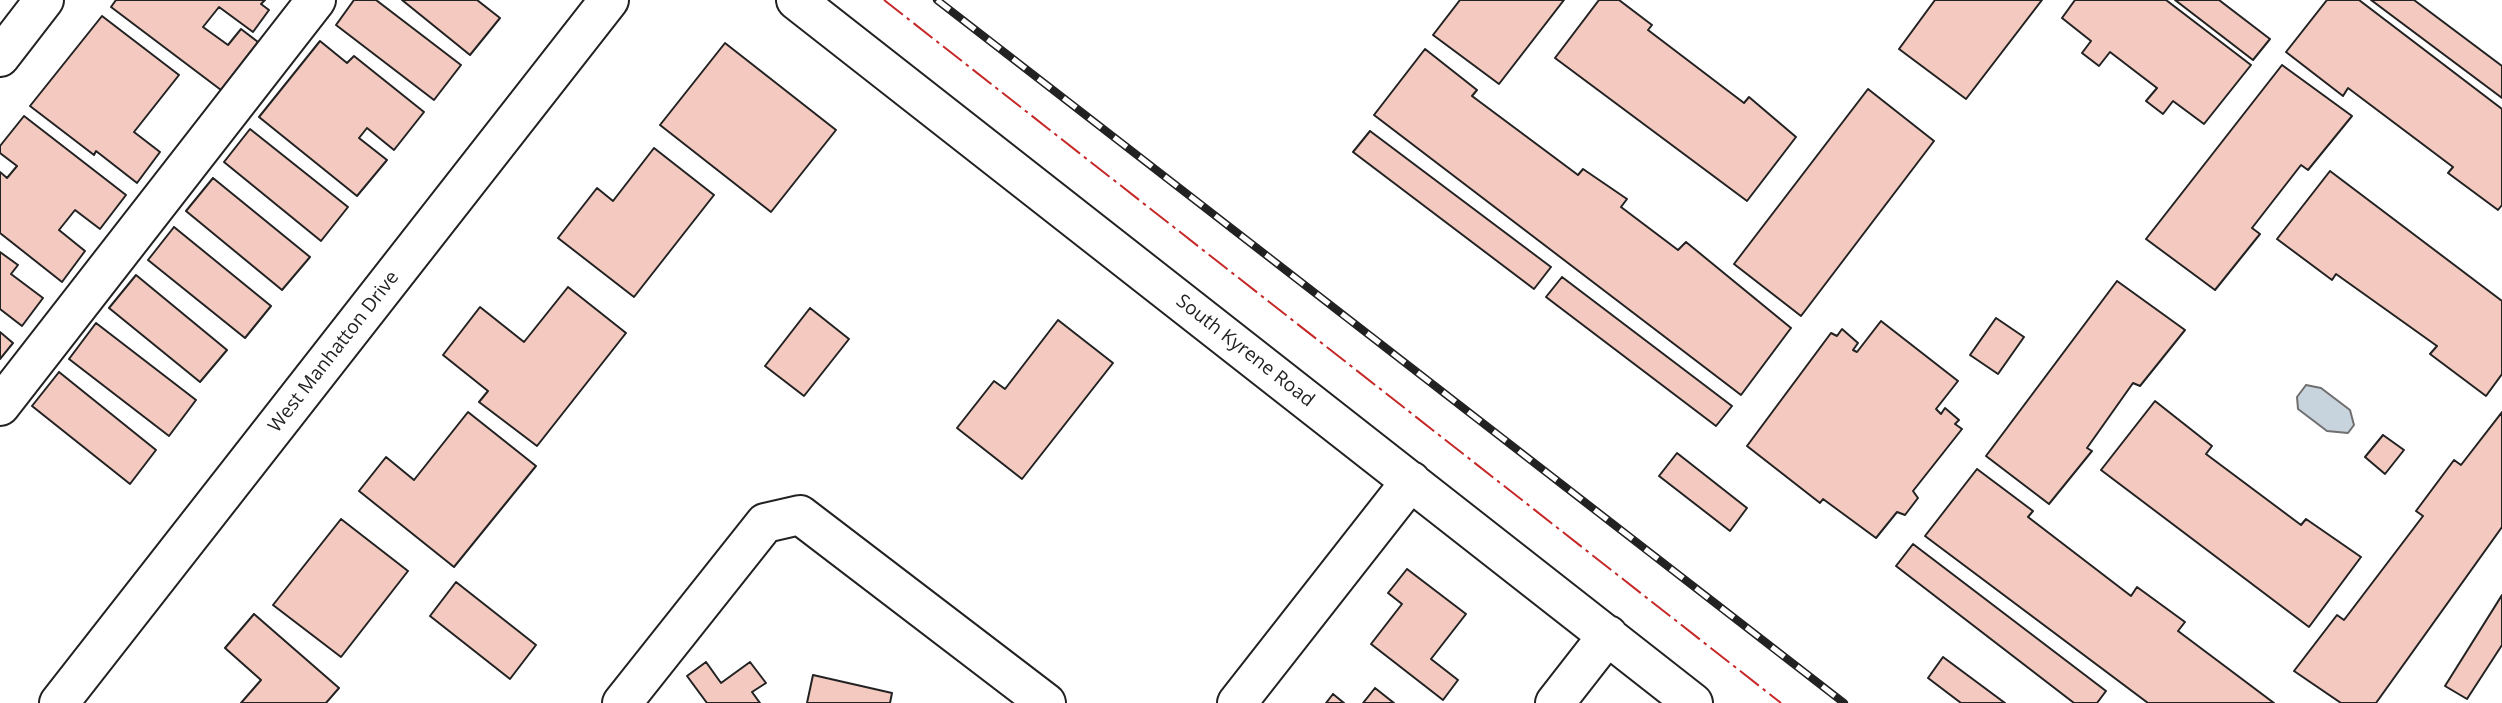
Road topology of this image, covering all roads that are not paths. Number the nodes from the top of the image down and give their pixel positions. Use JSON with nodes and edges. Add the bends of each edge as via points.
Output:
{"nodes":[{"id":1,"x":44,"y":0,"type":"edge"},
{"id":2,"x":316,"y":0,"type":"edge"},
{"id":3,"x":609,"y":0,"type":"edge"},
{"id":4,"x":796,"y":0,"type":"edge"},
{"id":5,"x":0,"y":57,"type":"edge"},
{"id":6,"x":0,"y":406,"type":"edge"},
{"id":7,"x":1411,"y":481,"type":"junction"},
{"id":8,"x":1608,"y":635,"type":"junction"},
{"id":9,"x":60,"y":703,"type":"edge"},
{"id":10,"x":622,"y":703,"type":"edge"},
{"id":11,"x":1046,"y":703,"type":"edge"},
{"id":12,"x":1237,"y":703,"type":"edge"},
{"id":13,"x":1555,"y":703,"type":"edge"},
{"id":14,"x":1693,"y":703,"type":"edge"}],
"edges":[{"from":1,"to":5,"type":"street"},
{"from":2,"to":6,"type":"street"},
{"from":3,"to":9,"type":"street","name":"West Manhatton Drive"},
{"from":4,"to":7,"type":"street","name":"South Kyrene Road"},
{"from":7,"to":8,"type":"street","name":"South Kyrene Road"},
{"from":7,"to":12,"type":"street"},
{"from":8,"to":13,"type":"street"},
{"from":8,"to":14,"type":"street","name":"South Kyrene Road"},
{"from":10,"to":11,"type":"street","via":[[765,523],[800,515]]}]}
